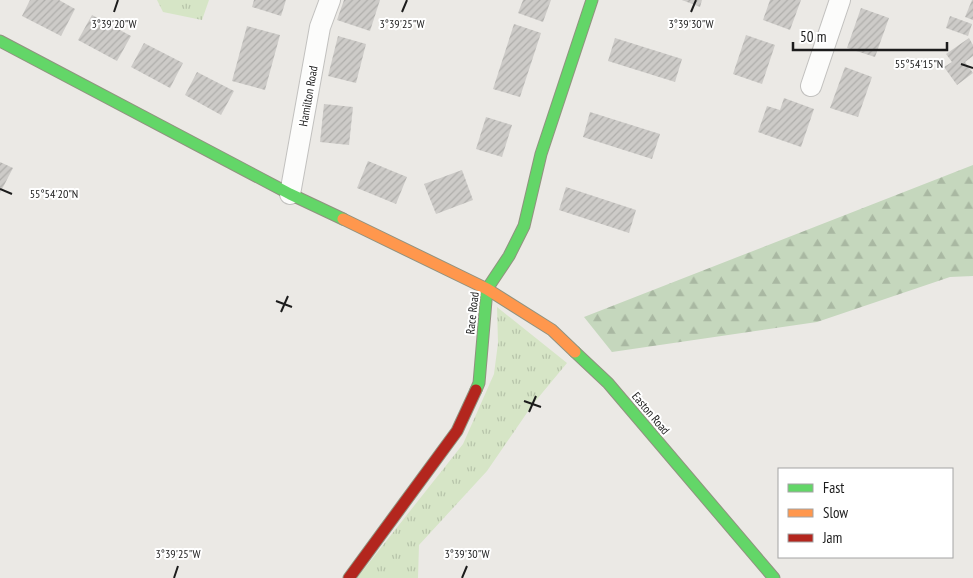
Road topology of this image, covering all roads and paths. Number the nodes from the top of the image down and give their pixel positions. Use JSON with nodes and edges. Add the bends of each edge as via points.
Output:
{"nodes":[{"id":1,"x":330,"y":0,"type":"edge"},
{"id":2,"x":592,"y":0,"type":"edge"},
{"id":3,"x":840,"y":0,"type":"edge"},
{"id":4,"x":0,"y":41,"type":"edge"},
{"id":5,"x":811,"y":86,"type":"dead end"},
{"id":6,"x":290,"y":194,"type":"junction"},
{"id":7,"x":487,"y":289,"type":"junction"},
{"id":8,"x":349,"y":578,"type":"edge"},
{"id":9,"x":774,"y":578,"type":"edge"}],
"edges":[{"from":1,"to":6,"type":"street","name":"Hamilton Road","via":[[320,27]]},
{"from":2,"to":7,"type":"street","name":"Race Road","via":[[541,154],[524,226]]},
{"from":3,"to":5,"type":"street"},
{"from":4,"to":6,"type":"street","name":"Easton Road"},
{"from":6,"to":7,"type":"street","name":"Easton Road"},
{"from":7,"to":8,"type":"street","name":"Race Road","via":[[479,383],[457,431]]},
{"from":7,"to":9,"type":"street","name":"Easton Road","via":[[552,330],[608,383]]}]}
